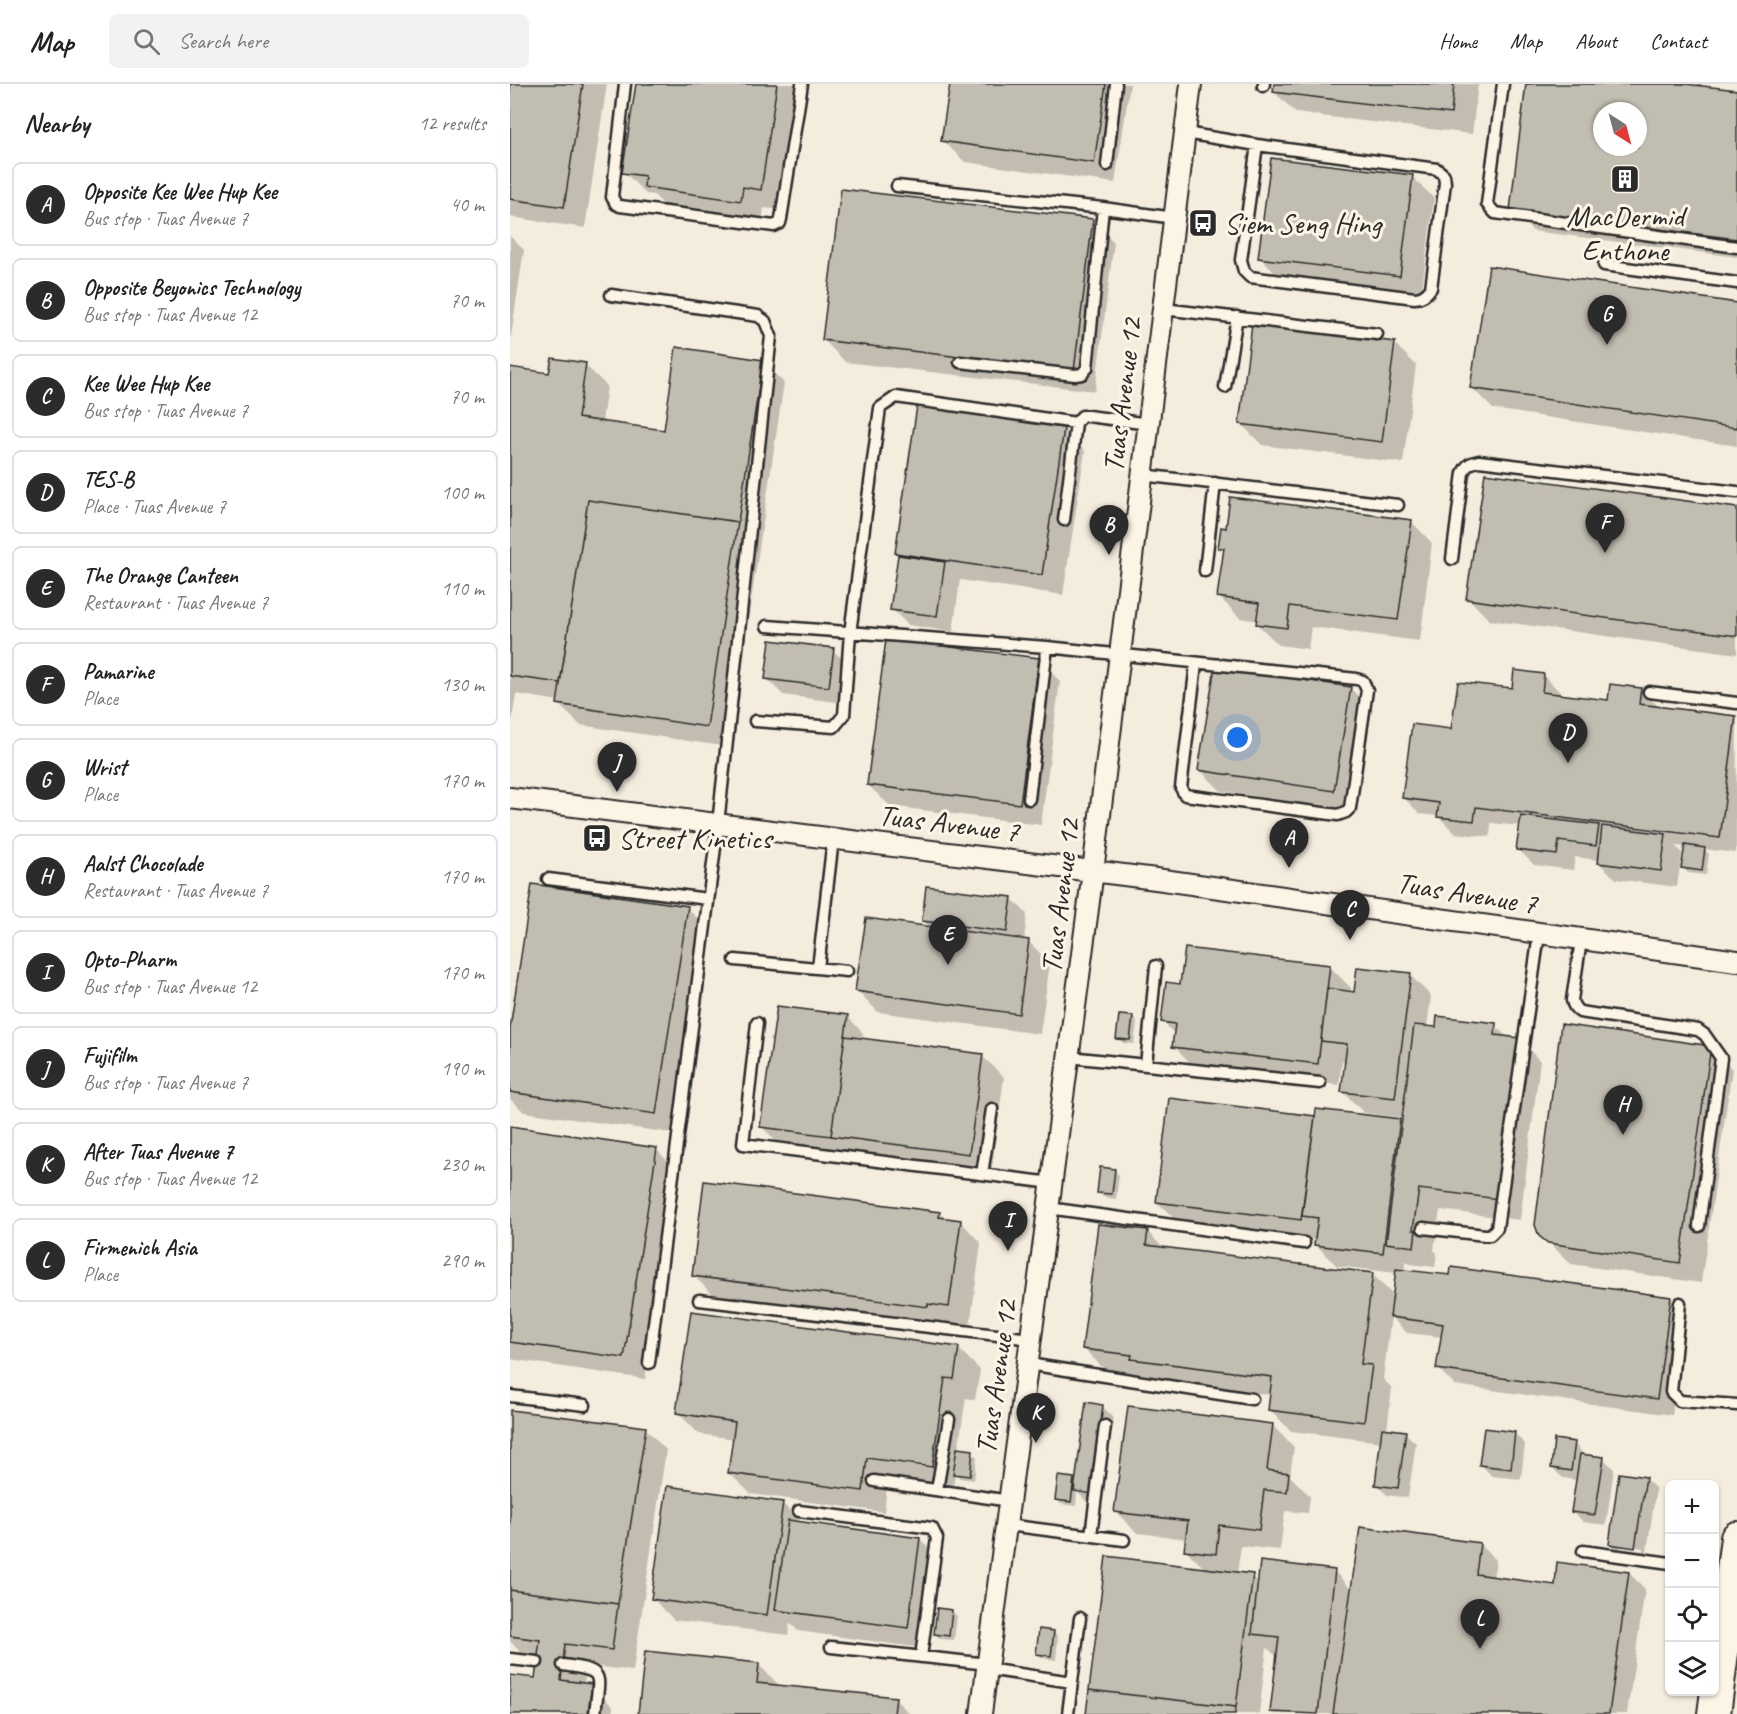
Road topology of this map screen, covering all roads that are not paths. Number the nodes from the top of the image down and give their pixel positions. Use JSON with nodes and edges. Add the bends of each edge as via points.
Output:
{"nodes":[{"id":1,"x":625,"y":84,"type":"edge"},
{"id":2,"x":802,"y":84,"type":"edge"},
{"id":3,"x":1116,"y":84,"type":"edge"},
{"id":4,"x":1191,"y":84,"type":"edge"},
{"id":5,"x":1503,"y":84,"type":"edge"},
{"id":6,"x":1185,"y":133,"type":"junction"},
{"id":7,"x":1257,"y":145,"type":"junction"},
{"id":8,"x":1107,"y":165,"type":"dead end"},
{"id":9,"x":897,"y":186,"type":"dead end"},
{"id":10,"x":1103,"y":208,"type":"junction"},
{"id":11,"x":1174,"y":218,"type":"junction"},
{"id":12,"x":1737,"y":247,"type":"edge"},
{"id":13,"x":1604,"y":265,"type":"dead end"},
{"id":14,"x":1737,"y":283,"type":"edge"},
{"id":15,"x":611,"y":296,"type":"dead end"},
{"id":16,"x":1163,"y":309,"type":"junction"},
{"id":17,"x":1237,"y":317,"type":"junction"},
{"id":18,"x":1377,"y":334,"type":"dead end"},
{"id":19,"x":960,"y":362,"type":"dead end"},
{"id":20,"x":1225,"y":387,"type":"dead end"},
{"id":21,"x":1076,"y":423,"type":"junction"},
{"id":22,"x":1149,"y":424,"type":"junction"},
{"id":23,"x":1142,"y":475,"type":"junction"},
{"id":24,"x":1215,"y":483,"type":"junction"},
{"id":25,"x":1737,"y":492,"type":"edge"},
{"id":26,"x":1398,"y":505,"type":"dead end"},
{"id":27,"x":1064,"y":520,"type":"dead end"},
{"id":28,"x":1452,"y":559,"type":"dead end"},
{"id":29,"x":1205,"y":571,"type":"dead end"},
{"id":30,"x":767,"y":626,"type":"dead end"},
{"id":31,"x":850,"y":633,"type":"junction"},
{"id":32,"x":1047,"y":647,"type":"junction"},
{"id":33,"x":1120,"y":656,"type":"junction"},
{"id":34,"x":1196,"y":664,"type":"junction"},
{"id":35,"x":1648,"y":692,"type":"dead end"},
{"id":36,"x":1737,"y":703,"type":"edge"},
{"id":37,"x":755,"y":721,"type":"dead end"},
{"id":38,"x":510,"y":798,"type":"edge"},
{"id":39,"x":1029,"y":799,"type":"dead end"},
{"id":40,"x":718,"y":824,"type":"junction"},
{"id":41,"x":833,"y":838,"type":"junction"},
{"id":42,"x":1093,"y":871,"type":"junction"},
{"id":43,"x":548,"y":879,"type":"dead end"},
{"id":44,"x":708,"y":899,"type":"junction"},
{"id":45,"x":1539,"y":934,"type":"junction"},
{"id":46,"x":1581,"y":940,"type":"junction"},
{"id":47,"x":735,"y":960,"type":"dead end"},
{"id":48,"x":1737,"y":961,"type":"edge"},
{"id":49,"x":1156,"y":966,"type":"dead end"},
{"id":50,"x":818,"y":968,"type":"junction"},
{"id":51,"x":847,"y":971,"type":"dead end"},
{"id":52,"x":757,"y":1023,"type":"dead end"},
{"id":53,"x":1068,"y":1057,"type":"junction"},
{"id":54,"x":1146,"y":1065,"type":"junction"},
{"id":55,"x":1320,"y":1083,"type":"dead end"},
{"id":56,"x":992,"y":1109,"type":"dead end"},
{"id":57,"x":982,"y":1174,"type":"junction"},
{"id":58,"x":1052,"y":1183,"type":"junction"},
{"id":59,"x":1048,"y":1208,"type":"junction"},
{"id":60,"x":1699,"y":1226,"type":"dead end"},
{"id":61,"x":1423,"y":1228,"type":"dead end"},
{"id":62,"x":1304,"y":1243,"type":"dead end"},
{"id":63,"x":699,"y":1300,"type":"dead end"},
{"id":64,"x":1680,"y":1303,"type":"dead end"},
{"id":65,"x":1031,"y":1338,"type":"junction"},
{"id":66,"x":649,"y":1363,"type":"dead end"},
{"id":67,"x":1028,"y":1364,"type":"junction"},
{"id":68,"x":510,"y":1396,"type":"edge"},
{"id":69,"x":1252,"y":1399,"type":"dead end"},
{"id":70,"x":1737,"y":1405,"type":"edge"},
{"id":71,"x":585,"y":1406,"type":"dead end"},
{"id":72,"x":950,"y":1419,"type":"dead end"},
{"id":73,"x":1105,"y":1426,"type":"dead end"},
{"id":74,"x":874,"y":1481,"type":"dead end"},
{"id":75,"x":937,"y":1490,"type":"junction"},
{"id":76,"x":1010,"y":1501,"type":"junction"},
{"id":77,"x":799,"y":1511,"type":"dead end"},
{"id":78,"x":1006,"y":1525,"type":"junction"},
{"id":79,"x":1091,"y":1535,"type":"junction"},
{"id":80,"x":1737,"y":1538,"type":"edge"},
{"id":81,"x":1124,"y":1540,"type":"dead end"},
{"id":82,"x":1583,"y":1551,"type":"dead end"},
{"id":83,"x":1665,"y":1562,"type":"edge"},
{"id":84,"x":1080,"y":1618,"type":"dead end"},
{"id":85,"x":831,"y":1647,"type":"dead end"},
{"id":86,"x":921,"y":1657,"type":"junction"},
{"id":87,"x":510,"y":1659,"type":"edge"},
{"id":88,"x":537,"y":1662,"type":"dead end"},
{"id":89,"x":563,"y":1665,"type":"dead end"},
{"id":90,"x":987,"y":1667,"type":"junction"},
{"id":91,"x":1072,"y":1682,"type":"junction"},
{"id":92,"x":595,"y":1714,"type":"edge"},
{"id":93,"x":981,"y":1714,"type":"edge"},
{"id":94,"x":1068,"y":1714,"type":"edge"},
{"id":95,"x":1714,"y":1714,"type":"edge"}],
"edges":[{"from":1,"to":2,"type":"lane","via":[[612,197],[616,204],[774,226],[781,219]]},
{"from":3,"to":8,"type":"lane"},
{"from":4,"to":6,"type":"street","name":"Tuas Avenue 12"},
{"from":5,"to":12,"type":"lane","via":[[1487,204],[1495,213]]},
{"from":6,"to":7,"type":"lane"},
{"from":6,"to":11,"type":"street","name":"Tuas Avenue 12"},
{"from":7,"to":7,"type":"lane","via":[[1441,172],[1445,183],[1428,293],[1415,298],[1250,277],[1241,260]]},
{"from":9,"to":10,"type":"lane"},
{"from":10,"to":11,"type":"lane"},
{"from":10,"to":19,"type":"lane","via":[[1087,368],[1082,374]]},
{"from":11,"to":16,"type":"street","name":"Tuas Avenue 12"},
{"from":13,"to":14,"type":"lane"},
{"from":15,"to":40,"type":"lane","via":[[758,316],[765,321],[771,336]]},
{"from":16,"to":17,"type":"lane"},
{"from":16,"to":22,"type":"street","name":"Tuas Avenue 12"},
{"from":17,"to":18,"type":"lane"},
{"from":17,"to":20,"type":"lane"},
{"from":21,"to":22,"type":"lane","via":[[1082,416]]},
{"from":21,"to":27,"type":"lane"},
{"from":21,"to":31,"type":"lane","via":[[896,397],[880,408]]},
{"from":22,"to":23,"type":"street","name":"Tuas Avenue 12"},
{"from":23,"to":24,"type":"lane"},
{"from":23,"to":33,"type":"street","name":"Tuas Avenue 12"},
{"from":24,"to":26,"type":"lane"},
{"from":24,"to":29,"type":"lane"},
{"from":25,"to":28,"type":"lane","via":[[1479,461],[1466,466],[1463,473]]},
{"from":30,"to":31,"type":"lane"},
{"from":31,"to":32,"type":"lane"},
{"from":31,"to":37,"type":"lane","via":[[844,715],[834,727]]},
{"from":32,"to":33,"type":"lane"},
{"from":32,"to":39,"type":"lane"},
{"from":33,"to":34,"type":"lane"},
{"from":33,"to":42,"type":"street","name":"Tuas Avenue 12"},
{"from":34,"to":34,"type":"lane","via":[[1181,788],[1185,795],[1338,815],[1350,808],[1367,690],[1363,681]]},
{"from":35,"to":36,"type":"lane"},
{"from":38,"to":40,"type":"street","name":"Tuas Avenue 7"},
{"from":40,"to":41,"type":"street","name":"Tuas Avenue 7"},
{"from":40,"to":44,"type":"lane"},
{"from":41,"to":42,"type":"street","name":"Tuas Avenue 7"},
{"from":41,"to":50,"type":"lane"},
{"from":42,"to":45,"type":"street","name":"Tuas Avenue 7"},
{"from":42,"to":53,"type":"street","name":"Tuas Avenue 12"},
{"from":43,"to":44,"type":"lane"},
{"from":44,"to":66,"type":"lane"},
{"from":45,"to":46,"type":"street","name":"Tuas Avenue 7"},
{"from":45,"to":61,"type":"lane","via":[[1497,1228],[1490,1235]]},
{"from":46,"to":48,"type":"street","name":"Tuas Avenue 7"},
{"from":46,"to":60,"type":"lane","via":[[1572,1000],[1576,1010],[1698,1030],[1721,1058]]},
{"from":47,"to":50,"type":"lane"},
{"from":49,"to":54,"type":"lane"},
{"from":50,"to":51,"type":"lane"},
{"from":52,"to":57,"type":"lane","via":[[743,1144]]},
{"from":53,"to":54,"type":"lane"},
{"from":53,"to":58,"type":"street","name":"Tuas Avenue 12"},
{"from":54,"to":55,"type":"lane"},
{"from":56,"to":57,"type":"lane"},
{"from":57,"to":58,"type":"lane"},
{"from":58,"to":59,"type":"street","name":"Tuas Avenue 12"},
{"from":59,"to":62,"type":"lane"},
{"from":59,"to":65,"type":"street","name":"Tuas Avenue 12"},
{"from":63,"to":65,"type":"lane"},
{"from":64,"to":70,"type":"lane","via":[[1671,1392],[1680,1401]]},
{"from":65,"to":67,"type":"street","name":"Tuas Avenue 12"},
{"from":67,"to":69,"type":"lane"},
{"from":67,"to":76,"type":"street","name":"Tuas Avenue 12"},
{"from":68,"to":71,"type":"lane"},
{"from":72,"to":75,"type":"lane"},
{"from":73,"to":79,"type":"lane"},
{"from":74,"to":75,"type":"lane"},
{"from":75,"to":76,"type":"lane"},
{"from":76,"to":78,"type":"street","name":"Tuas Avenue 12"},
{"from":77,"to":86,"type":"lane","via":[[932,1528],[937,1538]]},
{"from":78,"to":79,"type":"lane"},
{"from":78,"to":90,"type":"street","name":"Tuas Avenue 12"},
{"from":79,"to":81,"type":"lane"},
{"from":80,"to":95,"type":"main road","via":[[1728,1571]]},
{"from":82,"to":83,"type":"lane"},
{"from":84,"to":91,"type":"lane"},
{"from":85,"to":86,"type":"lane"},
{"from":86,"to":90,"type":"lane"},
{"from":87,"to":88,"type":"lane"},
{"from":89,"to":92,"type":"lane","via":[[589,1668],[597,1675]]},
{"from":90,"to":91,"type":"lane"},
{"from":90,"to":93,"type":"street","name":"Tuas Avenue 12"},
{"from":91,"to":94,"type":"lane"}]}
